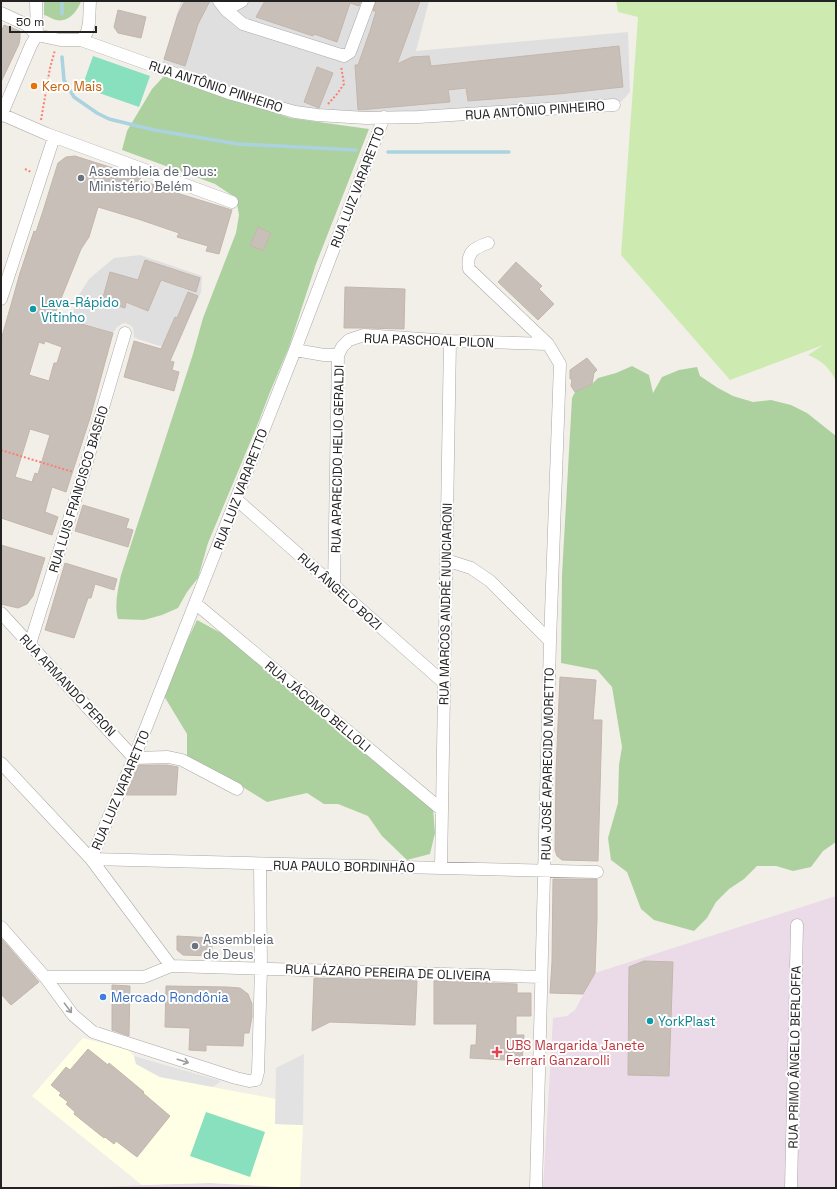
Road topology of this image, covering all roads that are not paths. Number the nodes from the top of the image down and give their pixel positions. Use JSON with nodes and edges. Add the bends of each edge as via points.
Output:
{"nodes":[{"id":1,"x":36,"y":1,"type":"edge"},
{"id":2,"x":90,"y":1,"type":"edge"},
{"id":3,"x":242,"y":1,"type":"edge"},
{"id":4,"x":370,"y":1,"type":"edge"},
{"id":5,"x":222,"y":5,"type":"edge"},
{"id":6,"x":1,"y":14,"type":"edge"},
{"id":7,"x":37,"y":35,"type":"junction"},
{"id":8,"x":81,"y":40,"type":"junction"},
{"id":9,"x":614,"y":105,"type":"dead end"},
{"id":10,"x":1,"y":115,"type":"edge"},
{"id":11,"x":384,"y":118,"type":"junction"},
{"id":12,"x":54,"y":137,"type":"junction"},
{"id":13,"x":232,"y":202,"type":"dead end"},
{"id":14,"x":488,"y":243,"type":"dead end"},
{"id":15,"x":1,"y":299,"type":"edge"},
{"id":16,"x":125,"y":333,"type":"dead end"},
{"id":17,"x":450,"y":341,"type":"junction"},
{"id":18,"x":548,"y":344,"type":"junction"},
{"id":19,"x":295,"y":350,"type":"junction"},
{"id":20,"x":338,"y":354,"type":"junction"},
{"id":21,"x":236,"y":499,"type":"junction"},
{"id":22,"x":446,"y":560,"type":"junction"},
{"id":23,"x":334,"y":587,"type":"junction"},
{"id":24,"x":195,"y":603,"type":"junction"},
{"id":25,"x":1,"y":613,"type":"edge"},
{"id":26,"x":550,"y":641,"type":"junction"},
{"id":27,"x":30,"y":644,"type":"junction"},
{"id":28,"x":444,"y":683,"type":"junction"},
{"id":29,"x":134,"y":758,"type":"junction"},
{"id":30,"x":1,"y":763,"type":"edge"},
{"id":31,"x":237,"y":789,"type":"dead end"},
{"id":32,"x":442,"y":810,"type":"junction"},
{"id":33,"x":91,"y":859,"type":"junction"},
{"id":34,"x":260,"y":864,"type":"junction"},
{"id":35,"x":441,"y":868,"type":"junction"},
{"id":36,"x":544,"y":870,"type":"junction"},
{"id":37,"x":597,"y":872,"type":"dead end"},
{"id":38,"x":797,"y":926,"type":"dead end"},
{"id":39,"x":1,"y":927,"type":"edge"},
{"id":40,"x":171,"y":966,"type":"junction"},
{"id":41,"x":261,"y":968,"type":"junction"},
{"id":42,"x":45,"y":977,"type":"junction"},
{"id":43,"x":541,"y":977,"type":"junction"},
{"id":44,"x":536,"y":1188,"type":"edge"},
{"id":45,"x":791,"y":1188,"type":"edge"}],
"edges":[{"from":1,"to":7,"type":"street"},
{"from":2,"to":8,"type":"street","via":[[87,32]]},
{"from":3,"to":5,"type":"street"},
{"from":4,"to":5,"type":"street","via":[[350,52],[342,56],[243,24]]},
{"from":6,"to":7,"type":"street","via":[[27,25]]},
{"from":7,"to":8,"type":"street","name":"RUA ANTÔNIO PINHEIRO","via":[[58,40]]},
{"from":7,"to":10,"type":"street"},
{"from":8,"to":11,"type":"street","name":"RUA ANTÔNIO PINHEIRO","via":[[232,94],[295,112]]},
{"from":9,"to":11,"type":"street","name":"RUA ANTÔNIO PINHEIRO"},
{"from":10,"to":12,"type":"street"},
{"from":11,"to":19,"type":"street","name":"RUA LUIZ VARARETTO"},
{"from":12,"to":13,"type":"street"},
{"from":12,"to":15,"type":"street"},
{"from":14,"to":18,"type":"street","name":"RUA JOSÉ APARECIDO MORETTO","via":[[478,246],[470,253],[469,269]]},
{"from":16,"to":27,"type":"street","name":"RUA LUIS FRANCISCO BASEIO"},
{"from":17,"to":18,"type":"street","name":"RUA PASCHOAL PILON"},
{"from":17,"to":20,"type":"street","name":"RUA PASCHOAL PILON","via":[[364,335],[349,340]]},
{"from":17,"to":22,"type":"street","name":"RUA MARCOS ANDRÉ NUNCIARONI"},
{"from":18,"to":26,"type":"street","name":"RUA JOSÉ APARECIDO MORETTO","via":[[560,364]]},
{"from":19,"to":20,"type":"street","via":[[324,355]]},
{"from":19,"to":21,"type":"street","name":"RUA LUIZ VARARETTO"},
{"from":20,"to":23,"type":"street","name":"RUA APARECIDO HELIO GERALDI"},
{"from":21,"to":23,"type":"street","name":"RUA ÂNGELO BOZI"},
{"from":21,"to":24,"type":"street","name":"RUA LUIZ VARARETTO"},
{"from":22,"to":26,"type":"street","via":[[472,568],[490,581]]},
{"from":22,"to":28,"type":"street","name":"RUA MARCOS ANDRÉ NUNCIARONI"},
{"from":23,"to":28,"type":"street","name":"RUA ÂNGELO BOZI"},
{"from":24,"to":29,"type":"street","name":"RUA LUIZ VARARETTO"},
{"from":24,"to":32,"type":"street","name":"RUA JÁCOMO BELLOLI"},
{"from":25,"to":27,"type":"street","name":"RUA ARMANDO PERON"},
{"from":26,"to":36,"type":"street","name":"RUA JOSÉ APARECIDO MORETTO"},
{"from":27,"to":29,"type":"street","name":"RUA ARMANDO PERON"},
{"from":28,"to":32,"type":"street","name":"RUA MARCOS ANDRÉ NUNCIARONI"},
{"from":29,"to":31,"type":"street","via":[[168,757],[182,760]]},
{"from":29,"to":33,"type":"street","name":"RUA LUIZ VARARETTO"},
{"from":30,"to":33,"type":"street"},
{"from":32,"to":35,"type":"street","name":"RUA MARCOS ANDRÉ NUNCIARONI"},
{"from":33,"to":34,"type":"street","name":"RUA PAULO BORDINHÃO"},
{"from":33,"to":40,"type":"street"},
{"from":34,"to":35,"type":"street","name":"RUA PAULO BORDINHÃO"},
{"from":34,"to":41,"type":"street"},
{"from":35,"to":36,"type":"street","name":"RUA PAULO BORDINHÃO"},
{"from":36,"to":37,"type":"street","name":"RUA PAULO BORDINHÃO"},
{"from":36,"to":43,"type":"street","name":"RUA JOSÉ APARECIDO MORETTO"},
{"from":38,"to":45,"type":"street","name":"RUA PRIMO ÂNGELO BERLOFFA"},
{"from":39,"to":42,"type":"street"},
{"from":40,"to":41,"type":"street","name":"RUA LÁZARO PEREIRA DE OLIVEIRA"},
{"from":40,"to":42,"type":"street","name":"RUA LÁZARO PEREIRA DE OLIVEIRA","via":[[144,977]]},
{"from":42,"to":41,"type":"street","one_way":true,"via":[[73,1015],[93,1032],[249,1081],[256,1080],[258,1072]]},
{"from":41,"to":43,"type":"street","name":"RUA LÁZARO PEREIRA DE OLIVEIRA"},
{"from":43,"to":44,"type":"street","name":"RUA JOSÉ APARECIDO MORETTO"}]}
